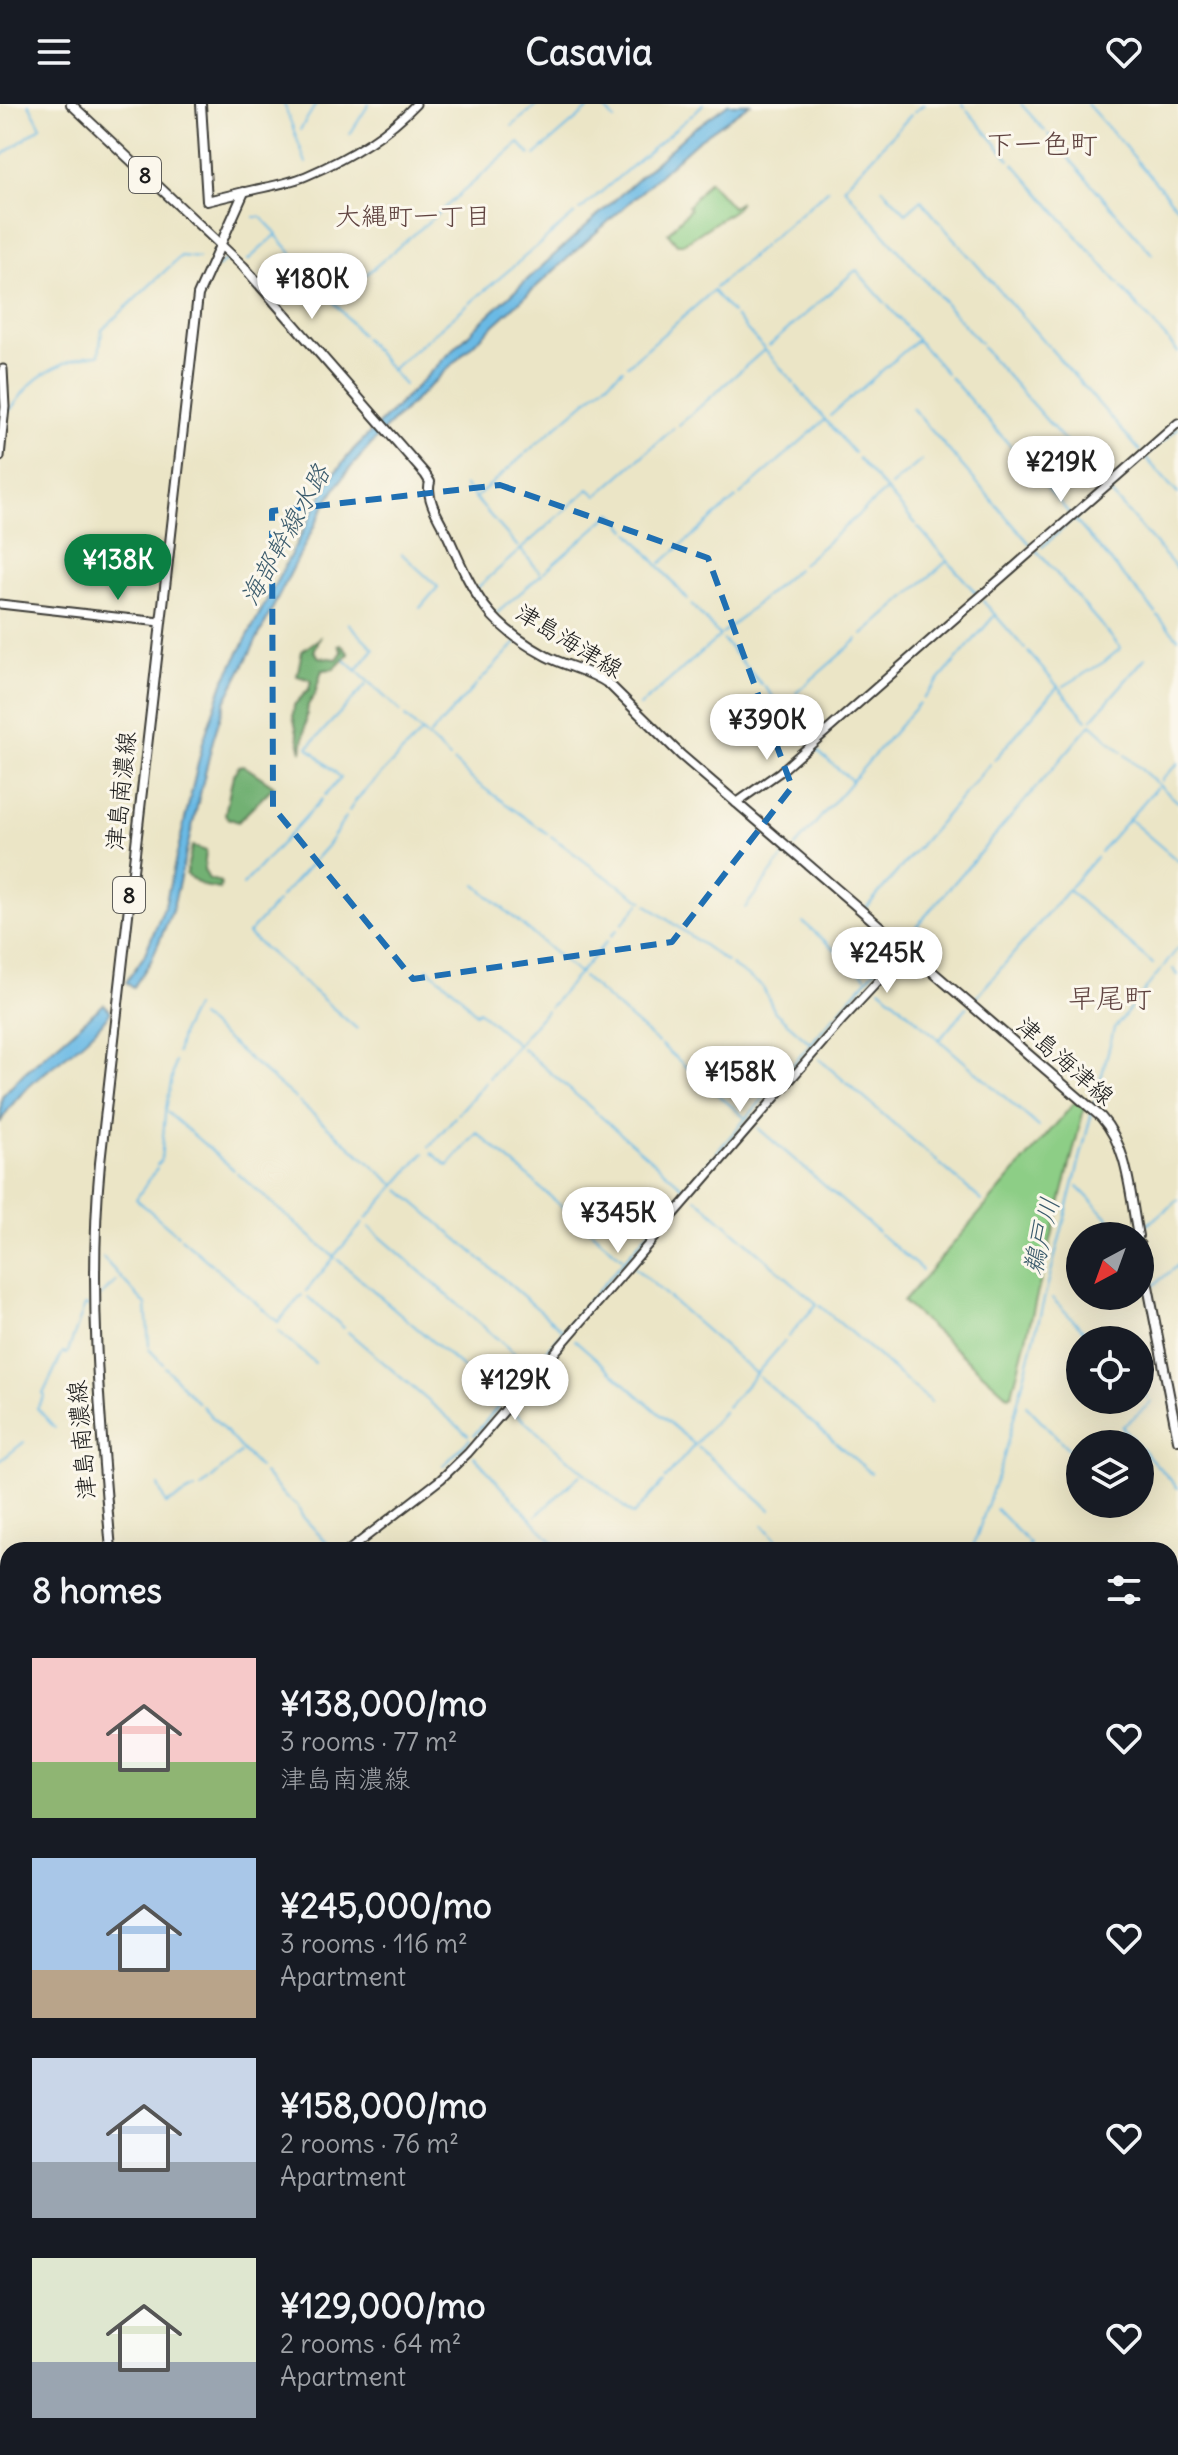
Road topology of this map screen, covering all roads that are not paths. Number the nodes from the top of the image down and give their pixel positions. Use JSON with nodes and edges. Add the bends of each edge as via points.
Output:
{"nodes":[{"id":1,"x":71,"y":104,"type":"edge"},
{"id":2,"x":201,"y":104,"type":"edge"},
{"id":3,"x":416,"y":104,"type":"edge"},
{"id":4,"x":244,"y":192,"type":"junction"},
{"id":5,"x":219,"y":245,"type":"junction"},
{"id":6,"x":3,"y":369,"type":"dead end"},
{"id":7,"x":1178,"y":423,"type":"edge"},
{"id":8,"x":0,"y":457,"type":"edge"},
{"id":9,"x":0,"y":604,"type":"edge"},
{"id":10,"x":160,"y":622,"type":"junction"},
{"id":11,"x":736,"y":803,"type":"junction"},
{"id":12,"x":907,"y":950,"type":"junction"},
{"id":13,"x":1135,"y":1222,"type":"edge"},
{"id":14,"x":1153,"y":1310,"type":"edge"},
{"id":15,"x":1178,"y":1440,"type":"edge"},
{"id":16,"x":110,"y":1542,"type":"edge"},
{"id":17,"x":359,"y":1542,"type":"edge"}],
"edges":[{"from":1,"to":5,"type":"main road","number":"8"},
{"from":2,"to":4,"type":"main road","via":[[207,201]]},
{"from":3,"to":4,"type":"street","via":[[381,136],[346,156],[303,177]]},
{"from":4,"to":5,"type":"main road"},
{"from":5,"to":10,"type":"main road","name":"津島南濃線","number":"8","via":[[198,295]]},
{"from":5,"to":11,"type":"main road","name":"津島海津線","via":[[272,298],[430,482],[433,505],[472,590],[493,617],[548,657],[609,684]]},
{"from":6,"to":8,"type":"street"},
{"from":7,"to":11,"type":"street","via":[[780,772]]},
{"from":9,"to":10,"type":"street"},
{"from":10,"to":16,"type":"main road","name":"津島南濃線","number":"8","via":[[94,1222],[95,1350]]},
{"from":11,"to":12,"type":"main road","name":"津島海津線"},
{"from":12,"to":13,"type":"main road","name":"津島海津線","via":[[1109,1126]]},
{"from":12,"to":17,"type":"street","via":[[468,1453]]},
{"from":14,"to":15,"type":"main road"}]}
